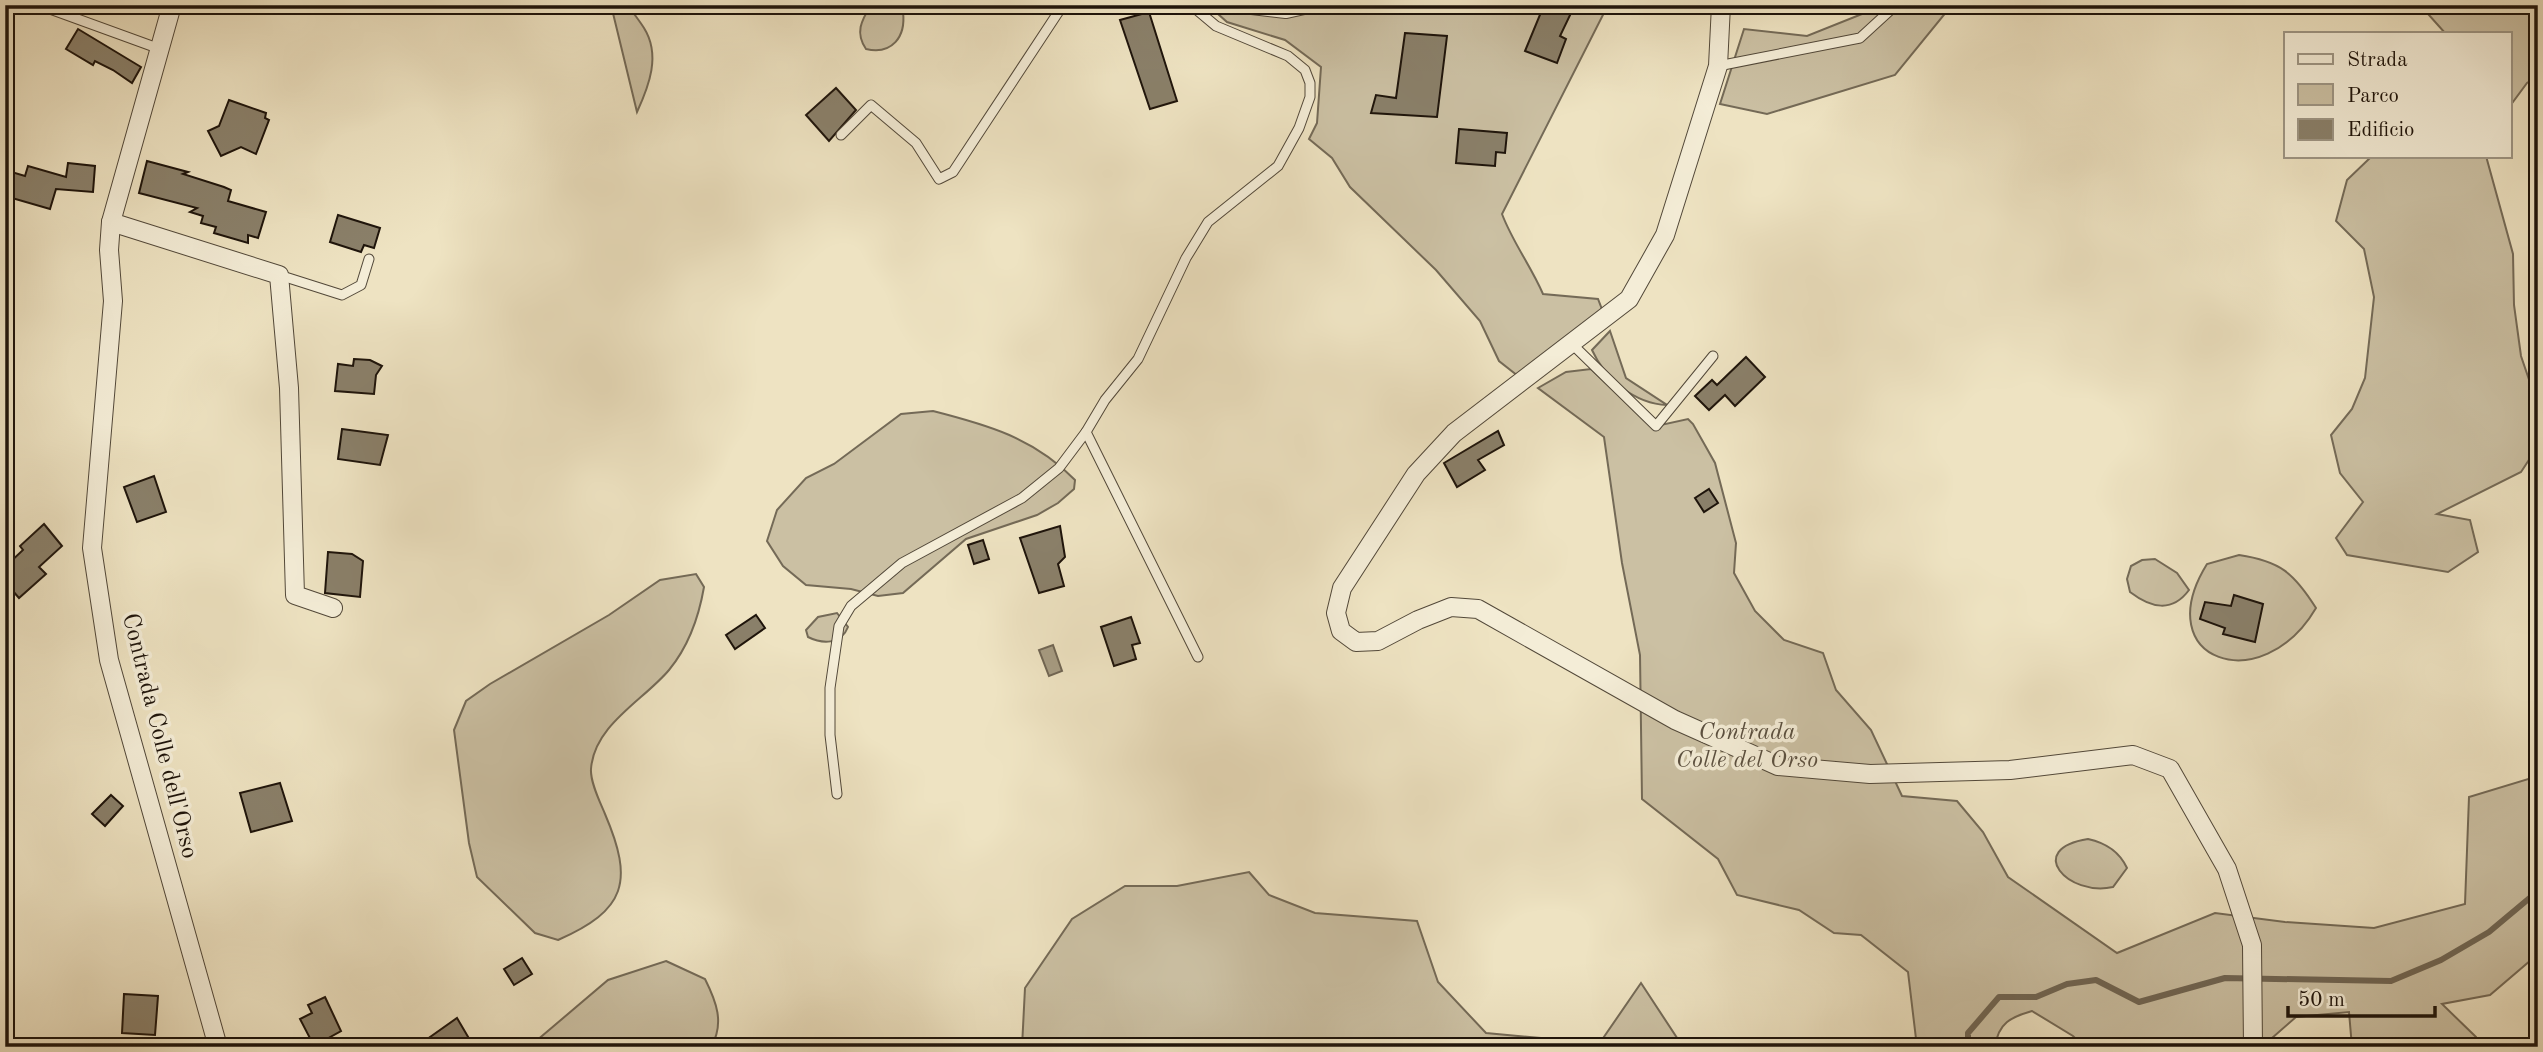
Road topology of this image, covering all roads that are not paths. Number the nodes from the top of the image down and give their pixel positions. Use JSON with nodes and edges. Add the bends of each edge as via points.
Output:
{"nodes":[{"id":1,"x":39,"y":5,"type":"edge"},
{"id":2,"x":172,"y":5,"type":"edge"},
{"id":3,"x":1063,"y":5,"type":"edge"},
{"id":4,"x":1191,"y":5,"type":"edge"},
{"id":5,"x":1252,"y":5,"type":"edge"},
{"id":6,"x":1304,"y":5,"type":"edge"},
{"id":7,"x":1721,"y":5,"type":"edge"},
{"id":8,"x":1896,"y":5,"type":"edge"},
{"id":9,"x":160,"y":49,"type":"junction"},
{"id":10,"x":1718,"y":66,"type":"junction"},
{"id":11,"x":841,"y":135,"type":"dead end"},
{"id":12,"x":111,"y":222,"type":"junction"},
{"id":13,"x":369,"y":259,"type":"dead end"},
{"id":14,"x":279,"y":275,"type":"junction"},
{"id":15,"x":1573,"y":345,"type":"junction"},
{"id":16,"x":1713,"y":355,"type":"dead end"},
{"id":17,"x":1086,"y":432,"type":"junction"},
{"id":18,"x":333,"y":608,"type":"dead end"},
{"id":19,"x":1198,"y":657,"type":"dead end"},
{"id":20,"x":837,"y":794,"type":"dead end"},
{"id":21,"x":218,"y":1047,"type":"edge"},
{"id":22,"x":2253,"y":1047,"type":"edge"}],
"edges":[{"from":1,"to":9,"type":"lane"},
{"from":2,"to":9,"type":"street","name":"Contrada Colle dell'Orso"},
{"from":3,"to":11,"type":"lane","via":[[953,172],[939,179],[916,143],[870,105]]},
{"from":4,"to":17,"type":"lane","via":[[1216,26],[1288,56],[1305,70],[1310,97],[1278,166],[1208,222],[1138,359]]},
{"from":5,"to":6,"type":"street","via":[[1286,9]]},
{"from":7,"to":10,"type":"street"},
{"from":8,"to":10,"type":"lane","via":[[1860,38]]},
{"from":9,"to":12,"type":"street","name":"Contrada Colle dell'Orso"},
{"from":10,"to":15,"type":"street","via":[[1665,235],[1629,299]]},
{"from":12,"to":14,"type":"street"},
{"from":12,"to":21,"type":"street","name":"Contrada Colle dell'Orso","via":[[113,301],[92,548],[109,660]]},
{"from":13,"to":14,"type":"lane","via":[[361,285],[342,295]]},
{"from":14,"to":18,"type":"street","via":[[289,388],[295,595]]},
{"from":15,"to":16,"type":"lane","via":[[1656,426]]},
{"from":15,"to":22,"type":"street","via":[[1454,433],[1416,474],[1342,589],[1336,613],[1341,631],[1356,642],[1378,641],[1451,607],[1478,609],[1675,720],[1778,766],[1870,774],[2010,770],[2133,755],[2170,769],[2227,869],[2252,945]]},
{"from":17,"to":19,"type":"lane"},
{"from":17,"to":20,"type":"lane","via":[[1059,467],[1022,498],[902,564],[852,606],[839,626],[830,688]]}]}
